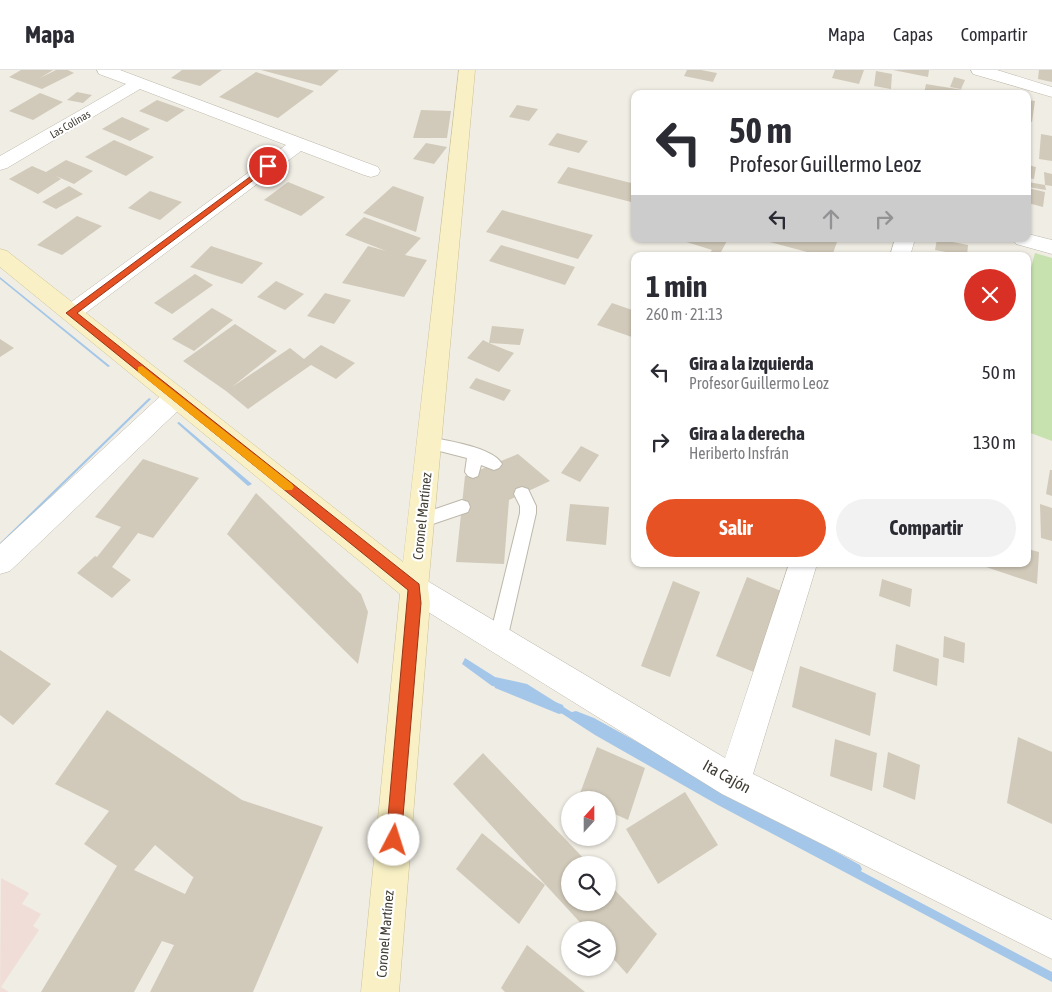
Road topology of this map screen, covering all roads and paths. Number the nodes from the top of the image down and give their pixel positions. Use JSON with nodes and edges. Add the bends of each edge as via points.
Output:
{"nodes":[{"id":1,"x":105,"y":70,"type":"edge"},
{"id":2,"x":467,"y":70,"type":"edge"},
{"id":3,"x":979,"y":70,"type":"edge"},
{"id":4,"x":996,"y":74,"type":"junction"},
{"id":5,"x":139,"y":83,"type":"junction"},
{"id":6,"x":991,"y":90,"type":"edge"},
{"id":7,"x":1052,"y":92,"type":"edge"},
{"id":8,"x":299,"y":144,"type":"junction"},
{"id":9,"x":0,"y":164,"type":"edge"},
{"id":10,"x":371,"y":172,"type":"dead end"},
{"id":11,"x":1031,"y":241,"type":"edge"},
{"id":12,"x":1052,"y":247,"type":"edge"},
{"id":13,"x":0,"y":256,"type":"edge"},
{"id":14,"x":71,"y":313,"type":"junction"},
{"id":15,"x":176,"y":397,"type":"junction"},
{"id":16,"x":429,"y":443,"type":"junction"},
{"id":17,"x":475,"y":454,"type":"junction"},
{"id":18,"x":494,"y":464,"type":"dead end"},
{"id":19,"x":473,"y":472,"type":"dead end"},
{"id":20,"x":522,"y":494,"type":"dead end"},
{"id":21,"x":462,"y":508,"type":"dead end"},
{"id":22,"x":421,"y":521,"type":"junction"},
{"id":23,"x":0,"y":562,"type":"edge"},
{"id":24,"x":802,"y":567,"type":"edge"},
{"id":25,"x":415,"y":596,"type":"junction"},
{"id":26,"x":498,"y":640,"type":"junction"},
{"id":27,"x":734,"y":782,"type":"junction"},
{"id":28,"x":1052,"y":940,"type":"edge"},
{"id":29,"x":380,"y":992,"type":"edge"}],
"edges":[{"from":1,"to":5,"type":"street"},
{"from":2,"to":16,"type":"main road","name":"Coronel Martínez"},
{"from":3,"to":4,"type":"street"},
{"from":4,"to":6,"type":"street"},
{"from":4,"to":7,"type":"street"},
{"from":5,"to":8,"type":"street"},
{"from":5,"to":9,"type":"street","name":"Las Colinas"},
{"from":8,"to":10,"type":"street"},
{"from":8,"to":14,"type":"street"},
{"from":11,"to":12,"type":"street"},
{"from":13,"to":14,"type":"main road"},
{"from":14,"to":15,"type":"main road"},
{"from":15,"to":23,"type":"street"},
{"from":15,"to":25,"type":"main road"},
{"from":16,"to":17,"type":"lane"},
{"from":16,"to":22,"type":"main road","name":"Coronel Martínez"},
{"from":17,"to":18,"type":"lane"},
{"from":17,"to":19,"type":"lane"},
{"from":20,"to":26,"type":"lane","via":[[528,513]]},
{"from":21,"to":22,"type":"lane"},
{"from":22,"to":25,"type":"main road","name":"Coronel Martínez"},
{"from":24,"to":27,"type":"street"},
{"from":25,"to":26,"type":"street","name":"Ita Cajón"},
{"from":25,"to":29,"type":"main road","name":"Coronel Martínez"},
{"from":26,"to":27,"type":"street","name":"Ita Cajón"},
{"from":27,"to":28,"type":"street","name":"Ita Cajón"}]}
